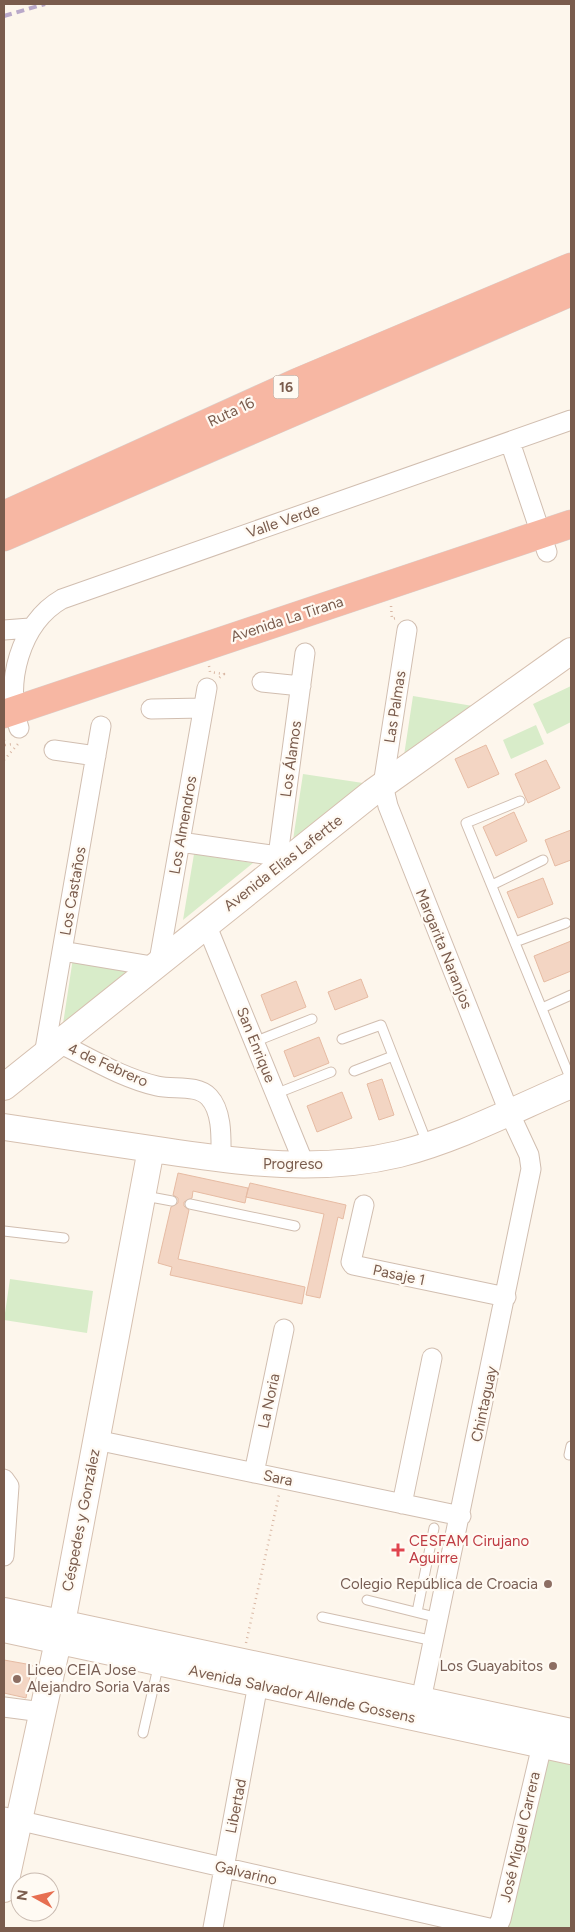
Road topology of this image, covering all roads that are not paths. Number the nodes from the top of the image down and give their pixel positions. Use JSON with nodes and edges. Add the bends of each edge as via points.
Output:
{"nodes":[{"id":1,"x":571,"y":267,"type":"edge"},
{"id":2,"x":571,"y":292,"type":"edge"},
{"id":3,"x":571,"y":420,"type":"edge"},
{"id":4,"x":510,"y":442,"type":"junction"},
{"id":5,"x":4,"y":515,"type":"edge"},
{"id":6,"x":571,"y":524,"type":"edge"},
{"id":7,"x":4,"y":537,"type":"edge"},
{"id":8,"x":553,"y":543,"type":"edge"},
{"id":9,"x":30,"y":628,"type":"junction"},
{"id":10,"x":4,"y":630,"type":"edge"},
{"id":11,"x":407,"y":630,"type":"dead end"},
{"id":12,"x":571,"y":652,"type":"edge"},
{"id":13,"x":305,"y":653,"type":"dead end"},
{"id":14,"x":559,"y":667,"type":"edge"},
{"id":15,"x":262,"y":682,"type":"dead end"},
{"id":16,"x":301,"y":686,"type":"junction"},
{"id":17,"x":207,"y":688,"type":"dead end"},
{"id":18,"x":203,"y":708,"type":"junction"},
{"id":19,"x":151,"y":710,"type":"dead end"},
{"id":20,"x":9,"y":725,"type":"edge"},
{"id":21,"x":101,"y":726,"type":"dead end"},
{"id":22,"x":54,"y":750,"type":"dead end"},
{"id":23,"x":96,"y":756,"type":"junction"},
{"id":24,"x":383,"y":785,"type":"junction"},
{"id":25,"x":520,"y":802,"type":"dead end"},
{"id":26,"x":180,"y":842,"type":"junction"},
{"id":27,"x":281,"y":860,"type":"junction"},
{"id":28,"x":543,"y":860,"type":"dead end"},
{"id":29,"x":492,"y":885,"type":"junction"},
{"id":30,"x":566,"y":922,"type":"dead end"},
{"id":31,"x":206,"y":924,"type":"junction"},
{"id":32,"x":515,"y":942,"type":"junction"},
{"id":33,"x":62,"y":951,"type":"junction"},
{"id":34,"x":156,"y":964,"type":"junction"},
{"id":35,"x":571,"y":995,"type":"edge"},
{"id":36,"x":542,"y":1008,"type":"junction"},
{"id":37,"x":312,"y":1019,"type":"dead end"},
{"id":38,"x":342,"y":1039,"type":"dead end"},
{"id":39,"x":254,"y":1042,"type":"junction"},
{"id":40,"x":51,"y":1049,"type":"junction"},
{"id":41,"x":393,"y":1056,"type":"junction"},
{"id":42,"x":354,"y":1071,"type":"dead end"},
{"id":43,"x":331,"y":1072,"type":"dead end"},
{"id":44,"x":571,"y":1080,"type":"edge"},
{"id":45,"x":4,"y":1085,"type":"edge"},
{"id":46,"x":571,"y":1085,"type":"edge"},
{"id":47,"x":275,"y":1094,"type":"junction"},
{"id":48,"x":509,"y":1112,"type":"junction"},
{"id":49,"x":4,"y":1127,"type":"edge"},
{"id":50,"x":428,"y":1146,"type":"junction"},
{"id":51,"x":151,"y":1149,"type":"junction"},
{"id":52,"x":221,"y":1160,"type":"junction"},
{"id":53,"x":305,"y":1166,"type":"junction"},
{"id":54,"x":142,"y":1195,"type":"junction"},
{"id":55,"x":172,"y":1201,"type":"dead end"},
{"id":56,"x":190,"y":1204,"type":"dead end"},
{"id":57,"x":364,"y":1205,"type":"dead end"},
{"id":58,"x":294,"y":1226,"type":"dead end"},
{"id":59,"x":4,"y":1231,"type":"edge"},
{"id":60,"x":64,"y":1238,"type":"dead end"},
{"id":61,"x":506,"y":1297,"type":"junction"},
{"id":62,"x":284,"y":1329,"type":"dead end"},
{"id":63,"x":432,"y":1358,"type":"dead end"},
{"id":64,"x":96,"y":1440,"type":"junction"},
{"id":65,"x":254,"y":1473,"type":"junction"},
{"id":66,"x":4,"y":1479,"type":"edge"},
{"id":67,"x":402,"y":1504,"type":"junction"},
{"id":68,"x":461,"y":1516,"type":"junction"},
{"id":69,"x":434,"y":1528,"type":"dead end"},
{"id":70,"x":4,"y":1556,"type":"edge"},
{"id":71,"x":367,"y":1600,"type":"dead end"},
{"id":72,"x":4,"y":1611,"type":"edge"},
{"id":73,"x":417,"y":1612,"type":"junction"},
{"id":74,"x":322,"y":1617,"type":"dead end"},
{"id":75,"x":439,"y":1618,"type":"junction"},
{"id":76,"x":4,"y":1630,"type":"edge"},
{"id":77,"x":60,"y":1632,"type":"junction"},
{"id":78,"x":434,"y":1641,"type":"junction"},
{"id":79,"x":159,"y":1663,"type":"junction"},
{"id":80,"x":258,"y":1684,"type":"junction"},
{"id":81,"x":422,"y":1700,"type":"junction"},
{"id":82,"x":4,"y":1707,"type":"edge"},
{"id":83,"x":42,"y":1712,"type":"junction"},
{"id":84,"x":571,"y":1732,"type":"edge"},
{"id":85,"x":143,"y":1733,"type":"dead end"},
{"id":86,"x":542,"y":1745,"type":"junction"},
{"id":87,"x":571,"y":1751,"type":"edge"},
{"id":88,"x":11,"y":1819,"type":"edge"},
{"id":89,"x":224,"y":1868,"type":"junction"},
{"id":90,"x":4,"y":1889,"type":"edge"},
{"id":91,"x":213,"y":1928,"type":"edge"},
{"id":92,"x":489,"y":1928,"type":"edge"},
{"id":93,"x":497,"y":1928,"type":"edge"}],
"edges":[{"from":1,"to":5,"type":"highway","name":"Ruta 16","number":"16","via":[[298,382]]},
{"from":2,"to":7,"type":"highway","name":"Ruta 16","number":"16"},
{"from":3,"to":4,"type":"street","name":"Valle Verde"},
{"from":4,"to":8,"type":"street"},
{"from":4,"to":9,"type":"street","name":"Valle Verde","via":[[70,595],[46,609]]},
{"from":6,"to":8,"type":"highway","name":"Avenida La Tirana"},
{"from":8,"to":20,"type":"highway","name":"Avenida La Tirana"},
{"from":9,"to":10,"type":"street"},
{"from":9,"to":20,"type":"street","via":[[17,669]]},
{"from":11,"to":24,"type":"street","name":"Las Palmas"},
{"from":12,"to":14,"type":"street","name":"Avenida Elías Lafertte"},
{"from":13,"to":16,"type":"street","name":"Los Álamos"},
{"from":14,"to":24,"type":"street","name":"Avenida Elías Lafertte"},
{"from":15,"to":16,"type":"street"},
{"from":16,"to":27,"type":"street","name":"Los Álamos"},
{"from":17,"to":18,"type":"street","name":"Los Almendros"},
{"from":18,"to":19,"type":"street"},
{"from":18,"to":26,"type":"street","name":"Los Almendros"},
{"from":21,"to":23,"type":"street","name":"Los Castaños"},
{"from":22,"to":23,"type":"street"},
{"from":23,"to":33,"type":"street","name":"Los Castaños"},
{"from":24,"to":27,"type":"street","name":"Avenida Elías Lafertte"},
{"from":24,"to":48,"type":"street","name":"Margarita Naranjos","via":[[388,806]]},
{"from":25,"to":29,"type":"lane","via":[[466,823]]},
{"from":26,"to":27,"type":"street"},
{"from":26,"to":34,"type":"street","name":"Los Almendros"},
{"from":27,"to":31,"type":"street","name":"Avenida Elías Lafertte"},
{"from":28,"to":29,"type":"lane"},
{"from":29,"to":32,"type":"lane"},
{"from":30,"to":32,"type":"lane"},
{"from":31,"to":34,"type":"street","name":"Avenida Elías Lafertte"},
{"from":31,"to":39,"type":"street","name":"San Enrique"},
{"from":32,"to":36,"type":"lane"},
{"from":33,"to":34,"type":"street"},
{"from":33,"to":40,"type":"street","name":"Los Castaños"},
{"from":34,"to":40,"type":"street","name":"Avenida Elías Lafertte"},
{"from":35,"to":36,"type":"lane"},
{"from":36,"to":44,"type":"lane"},
{"from":37,"to":39,"type":"lane"},
{"from":38,"to":41,"type":"lane","via":[[381,1025]]},
{"from":39,"to":47,"type":"street","name":"San Enrique"},
{"from":40,"to":45,"type":"street","name":"Avenida Elías Lafertte"},
{"from":40,"to":52,"type":"street","name":"4 de Febrero","via":[[146,1083],[204,1093],[214,1105],[219,1121]]},
{"from":41,"to":42,"type":"lane"},
{"from":41,"to":50,"type":"lane"},
{"from":43,"to":47,"type":"lane"},
{"from":46,"to":48,"type":"street","name":"Progreso"},
{"from":47,"to":53,"type":"street","name":"San Enrique"},
{"from":48,"to":50,"type":"street","name":"Progreso"},
{"from":48,"to":61,"type":"street","name":"Chintaguay","via":[[529,1155],[531,1176]]},
{"from":49,"to":51,"type":"street","name":"Progreso"},
{"from":50,"to":53,"type":"street","name":"Progreso","via":[[367,1160]]},
{"from":51,"to":52,"type":"street","name":"Progreso"},
{"from":51,"to":54,"type":"street","name":"Céspedes y González"},
{"from":52,"to":53,"type":"street","name":"Progreso"},
{"from":54,"to":55,"type":"lane"},
{"from":54,"to":64,"type":"street","name":"Céspedes y González"},
{"from":56,"to":58,"type":"lane"},
{"from":57,"to":61,"type":"street","name":"Pasaje 1","via":[[351,1262],[353,1265]]},
{"from":59,"to":60,"type":"lane"},
{"from":61,"to":68,"type":"street","name":"Chintaguay"},
{"from":62,"to":65,"type":"street","name":"La Noria"},
{"from":63,"to":67,"type":"street"},
{"from":64,"to":65,"type":"street","name":"Sara"},
{"from":64,"to":77,"type":"street","name":"Céspedes y González"},
{"from":65,"to":67,"type":"street","name":"Sara"},
{"from":66,"to":70,"type":"street","via":[[9,1486]]},
{"from":67,"to":68,"type":"street","name":"Sara"},
{"from":68,"to":75,"type":"street","name":"Chintaguay"},
{"from":69,"to":73,"type":"lane"},
{"from":71,"to":73,"type":"lane"},
{"from":72,"to":77,"type":"street","name":"Avenida Salvador Allende Gossens"},
{"from":73,"to":75,"type":"lane"},
{"from":74,"to":78,"type":"lane"},
{"from":75,"to":78,"type":"street","name":"Chintaguay"},
{"from":76,"to":77,"type":"street","name":"Avenida Salvador Allende Gossens"},
{"from":77,"to":79,"type":"street","name":"Avenida Salvador Allende Gossens"},
{"from":77,"to":81,"type":"street","name":"Avenida Salvador Allende Gossens"},
{"from":77,"to":83,"type":"street","name":"Céspedes y González"},
{"from":78,"to":81,"type":"street","name":"Chintaguay"},
{"from":79,"to":80,"type":"street","name":"Avenida Salvador Allende Gossens"},
{"from":79,"to":85,"type":"lane"},
{"from":80,"to":86,"type":"street","name":"Avenida Salvador Allende Gossens"},
{"from":80,"to":89,"type":"street","name":"Libertad"},
{"from":81,"to":84,"type":"street","name":"Avenida Salvador Allende Gossens"},
{"from":82,"to":83,"type":"street"},
{"from":83,"to":88,"type":"street","name":"Céspedes y González"},
{"from":86,"to":87,"type":"street","name":"Avenida Salvador Allende Gossens"},
{"from":86,"to":93,"type":"street","name":"José Miguel Carrera"},
{"from":88,"to":89,"type":"street","name":"Galvarino"},
{"from":88,"to":90,"type":"street","name":"Céspedes y González"},
{"from":89,"to":91,"type":"street","name":"Libertad"},
{"from":89,"to":92,"type":"street","name":"Galvarino"}]}
